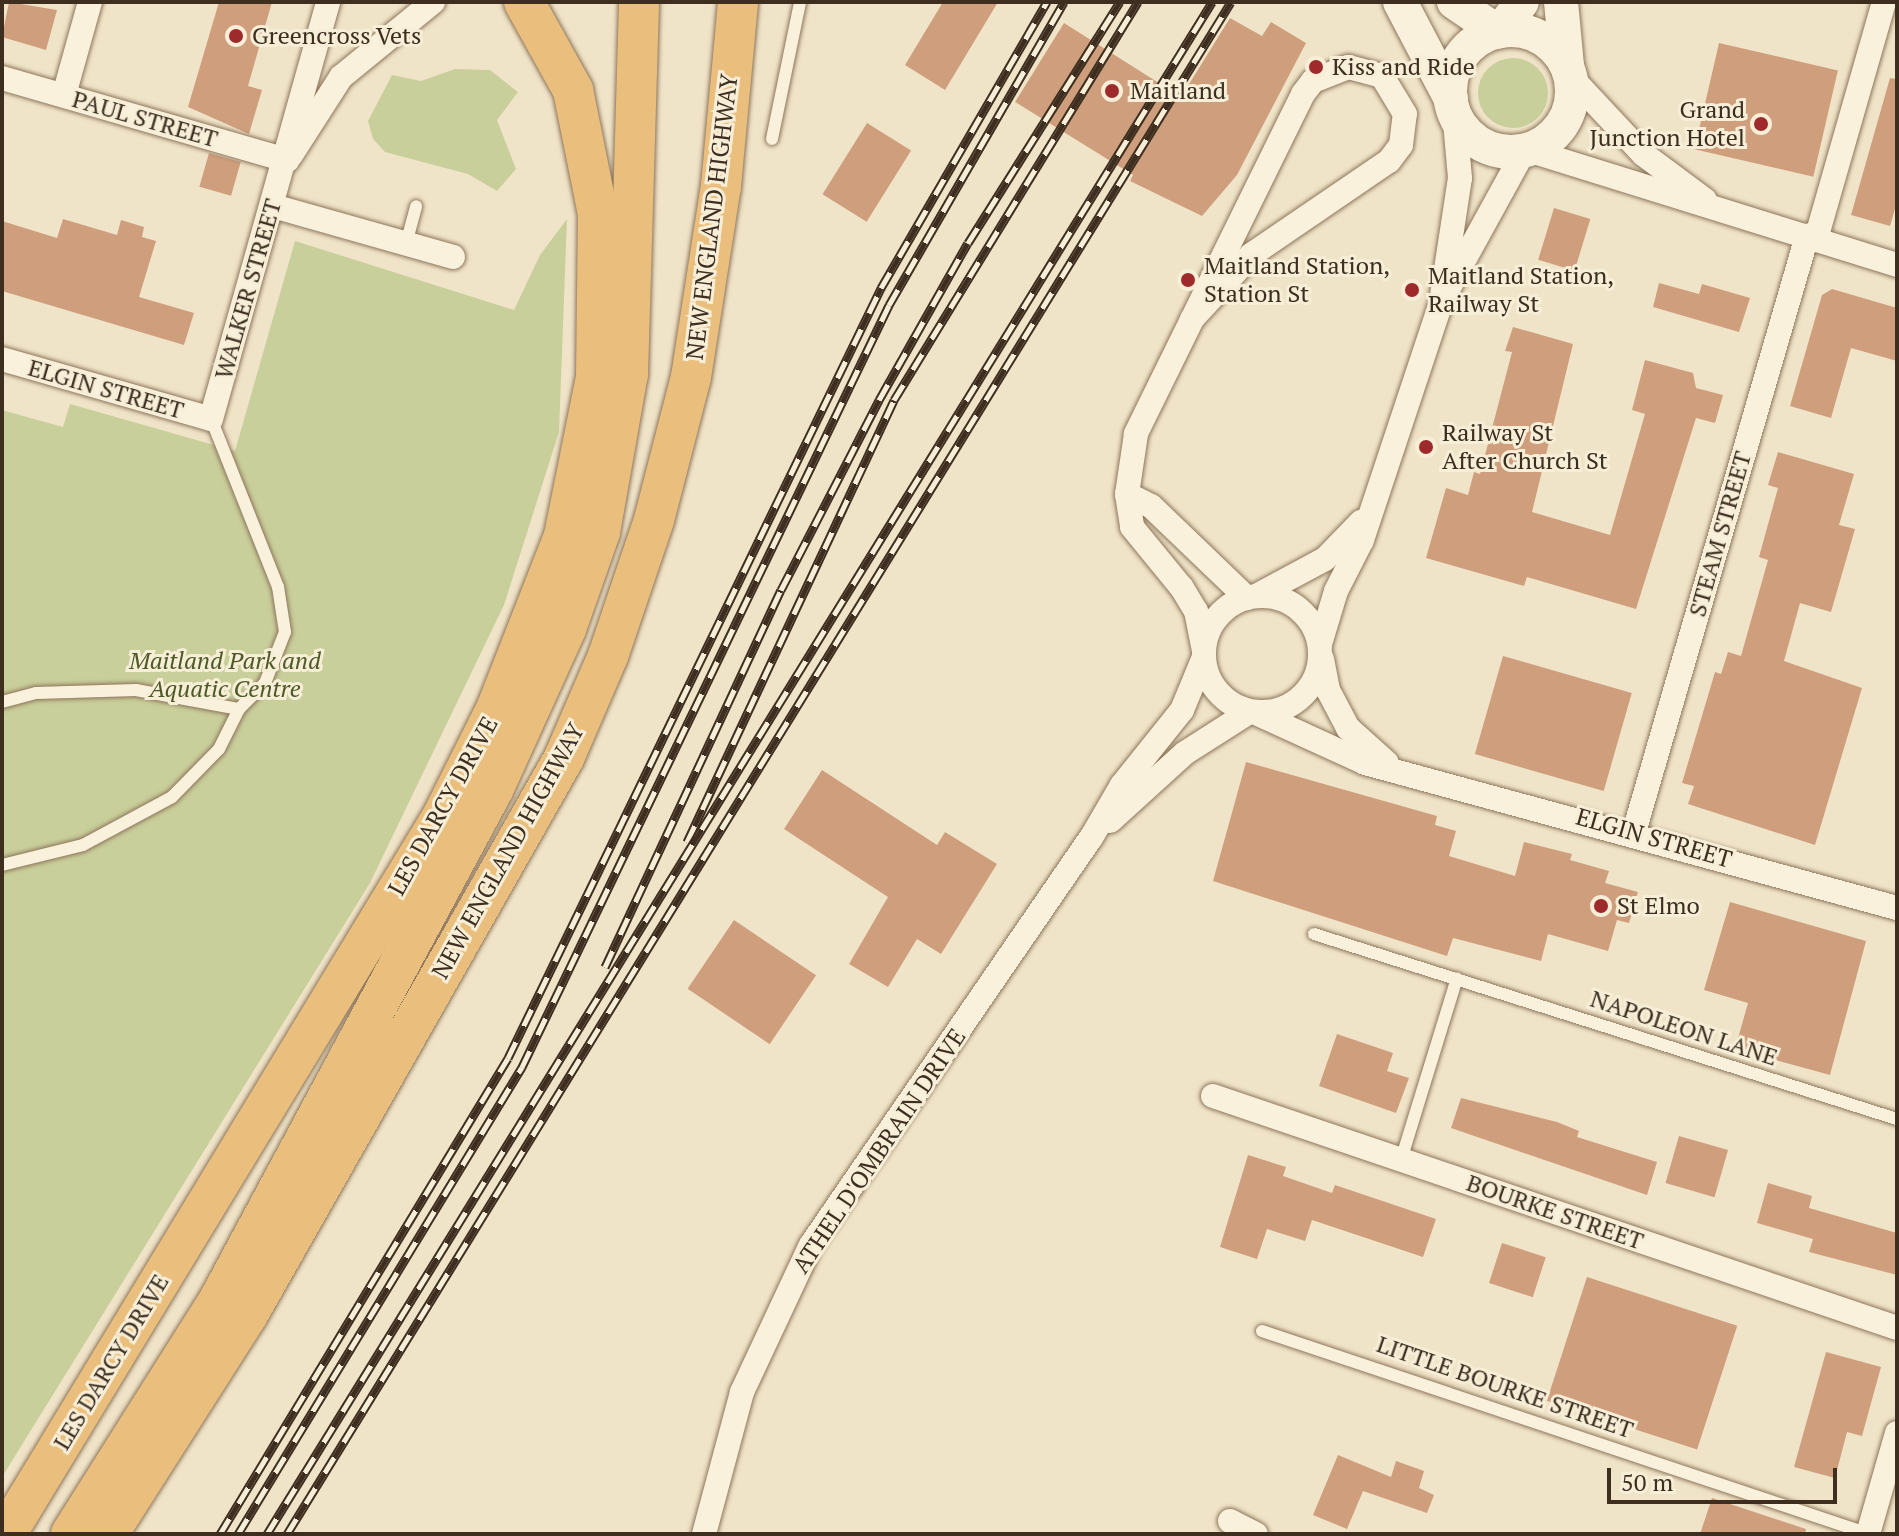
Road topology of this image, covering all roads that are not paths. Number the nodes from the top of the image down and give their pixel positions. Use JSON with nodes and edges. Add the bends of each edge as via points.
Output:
{"nodes":[{"id":1,"x":90,"y":2,"type":"edge"},
{"id":2,"x":328,"y":2,"type":"edge"},
{"id":3,"x":433,"y":2,"type":"edge"},
{"id":4,"x":524,"y":2,"type":"edge"},
{"id":5,"x":639,"y":2,"type":"edge"},
{"id":6,"x":738,"y":2,"type":"edge"},
{"id":7,"x":800,"y":2,"type":"edge"},
{"id":8,"x":1400,"y":2,"type":"edge"},
{"id":9,"x":1454,"y":2,"type":"edge"},
{"id":10,"x":1522,"y":2,"type":"edge"},
{"id":11,"x":1561,"y":2,"type":"edge"},
{"id":12,"x":1884,"y":2,"type":"edge"},
{"id":13,"x":1499,"y":32,"type":"junction"},
{"id":14,"x":1568,"y":71,"type":"junction"},
{"id":15,"x":2,"y":78,"type":"edge"},
{"id":16,"x":64,"y":95,"type":"junction"},
{"id":17,"x":1452,"y":105,"type":"junction"},
{"id":18,"x":772,"y":139,"type":"dead end"},
{"id":19,"x":1526,"y":150,"type":"junction"},
{"id":20,"x":287,"y":160,"type":"junction"},
{"id":21,"x":273,"y":206,"type":"junction"},
{"id":22,"x":416,"y":206,"type":"dead end"},
{"id":23,"x":1725,"y":211,"type":"junction"},
{"id":24,"x":1811,"y":238,"type":"junction"},
{"id":25,"x":406,"y":244,"type":"junction"},
{"id":26,"x":453,"y":257,"type":"dead end"},
{"id":27,"x":1897,"y":265,"type":"edge"},
{"id":28,"x":1441,"y":302,"type":"junction"},
{"id":29,"x":1192,"y":319,"type":"junction"},
{"id":30,"x":2,"y":359,"type":"edge"},
{"id":31,"x":211,"y":419,"type":"junction"},
{"id":32,"x":1381,"y":481,"type":"junction"},
{"id":33,"x":1127,"y":494,"type":"junction"},
{"id":34,"x":1252,"y":597,"type":"junction"},
{"id":35,"x":1320,"y":648,"type":"junction"},
{"id":36,"x":1204,"y":654,"type":"junction"},
{"id":37,"x":2,"y":702,"type":"edge"},
{"id":38,"x":239,"y":709,"type":"junction"},
{"id":39,"x":1253,"y":712,"type":"junction"},
{"id":40,"x":1409,"y":773,"type":"junction"},
{"id":41,"x":1634,"y":832,"type":"junction"},
{"id":42,"x":1091,"y":838,"type":"junction"},
{"id":43,"x":2,"y":865,"type":"edge"},
{"id":44,"x":1897,"y":908,"type":"edge"},
{"id":45,"x":1314,"y":934,"type":"dead end"},
{"id":46,"x":1457,"y":978,"type":"junction"},
{"id":47,"x":1213,"y":1096,"type":"dead end"},
{"id":48,"x":1897,"y":1119,"type":"edge"},
{"id":49,"x":1401,"y":1160,"type":"junction"},
{"id":50,"x":1897,"y":1328,"type":"edge"},
{"id":51,"x":1262,"y":1331,"type":"dead end"},
{"id":52,"x":1897,"y":1433,"type":"edge"},
{"id":53,"x":1230,"y":1521,"type":"dead end"},
{"id":54,"x":6,"y":1534,"type":"edge"},
{"id":55,"x":71,"y":1534,"type":"edge"},
{"id":56,"x":108,"y":1534,"type":"edge"},
{"id":57,"x":704,"y":1534,"type":"edge"},
{"id":58,"x":1256,"y":1534,"type":"edge"},
{"id":59,"x":1869,"y":1534,"type":"edge"}],
"edges":[{"from":1,"to":16,"type":"street"},
{"from":2,"to":20,"type":"street","name":"WALKER STREET"},
{"from":3,"to":20,"type":"street","name":"WALKER STREET","via":[[341,77]]},
{"from":4,"to":54,"type":"highway","name":"LES DARCY DRIVE","via":[[573,90],[598,214],[596,377],[564,536],[497,707],[442,817]]},
{"from":5,"to":55,"type":"highway","via":[[628,374],[600,532],[566,629],[493,790],[220,1298]]},
{"from":6,"to":56,"type":"highway","name":"NEW ENGLAND HIGHWAY","via":[[716,231],[688,392],[642,557],[564,758],[247,1316]]},
{"from":7,"to":18,"type":"lane"},
{"from":8,"to":17,"type":"main road"},
{"from":9,"to":13,"type":"main road"},
{"from":10,"to":13,"type":"main road"},
{"from":11,"to":14,"type":"main road"},
{"from":12,"to":24,"type":"street","name":"STEAM STREET"},
{"from":13,"to":14,"type":"main road","via":[[1539,37]]},
{"from":13,"to":17,"type":"main road","via":[[1465,51],[1453,73]]},
{"from":14,"to":19,"type":"main road","via":[[1564,122]]},
{"from":14,"to":23,"type":"street","via":[[1590,104],[1671,179]]},
{"from":15,"to":16,"type":"street","name":"PAUL STREET"},
{"from":16,"to":20,"type":"street","name":"PAUL STREET"},
{"from":17,"to":19,"type":"main road","via":[[1467,133],[1487,148]]},
{"from":17,"to":28,"type":"street","via":[[1460,178]]},
{"from":19,"to":23,"type":"street","via":[[1660,196]]},
{"from":19,"to":28,"type":"street"},
{"from":20,"to":21,"type":"street","name":"WALKER STREET"},
{"from":21,"to":25,"type":"street"},
{"from":21,"to":31,"type":"street","name":"WALKER STREET"},
{"from":22,"to":25,"type":"lane"},
{"from":23,"to":24,"type":"street"},
{"from":24,"to":27,"type":"street"},
{"from":24,"to":41,"type":"street","name":"STEAM STREET"},
{"from":25,"to":26,"type":"street"},
{"from":28,"to":32,"type":"street"},
{"from":29,"to":29,"type":"street","via":[[1223,245],[1313,81],[1348,67],[1382,76],[1405,114],[1401,145],[1389,161],[1251,255]]},
{"from":29,"to":33,"type":"street","via":[[1136,434]]},
{"from":30,"to":31,"type":"street","name":"ELGIN STREET"},
{"from":31,"to":38,"type":"lane","via":[[274,576],[285,632],[265,683]]},
{"from":32,"to":34,"type":"street","via":[[1346,541],[1311,568]]},
{"from":32,"to":35,"type":"street"},
{"from":33,"to":34,"type":"street","via":[[1151,506]]},
{"from":33,"to":36,"type":"street","via":[[1132,527],[1196,611]]},
{"from":34,"to":35,"type":"street","via":[[1290,603],[1314,627]]},
{"from":34,"to":36,"type":"street","via":[[1222,612]]},
{"from":35,"to":39,"type":"street","via":[[1314,681],[1296,702]]},
{"from":35,"to":40,"type":"street","name":"ELGIN STREET","via":[[1328,690],[1348,728],[1376,755]]},
{"from":36,"to":39,"type":"street","via":[[1213,686]]},
{"from":36,"to":42,"type":"street","name":"ATHEL D'OMBRAIN DRIVE","via":[[1182,710],[1122,785]]},
{"from":37,"to":38,"type":"lane","via":[[36,693],[136,690]]},
{"from":38,"to":43,"type":"lane","via":[[219,749],[172,797],[83,845]]},
{"from":39,"to":40,"type":"street","name":"ELGIN STREET","via":[[1344,755]]},
{"from":39,"to":42,"type":"street","name":"ATHEL D'OMBRAIN DRIVE","via":[[1185,753]]},
{"from":40,"to":41,"type":"street","name":"ELGIN STREET"},
{"from":41,"to":44,"type":"street","name":"ELGIN STREET"},
{"from":42,"to":57,"type":"street","name":"ATHEL D'OMBRAIN DRIVE","via":[[811,1245],[742,1392]]},
{"from":45,"to":46,"type":"lane","name":"NAPOLEON LANE"},
{"from":46,"to":48,"type":"lane","name":"NAPOLEON LANE"},
{"from":46,"to":49,"type":"lane"},
{"from":47,"to":49,"type":"street","name":"BOURKE STREET"},
{"from":49,"to":50,"type":"street","name":"BOURKE STREET"},
{"from":51,"to":59,"type":"lane","name":"LITTLE BOURKE STREET"},
{"from":52,"to":59,"type":"street"},
{"from":53,"to":58,"type":"street"}]}
